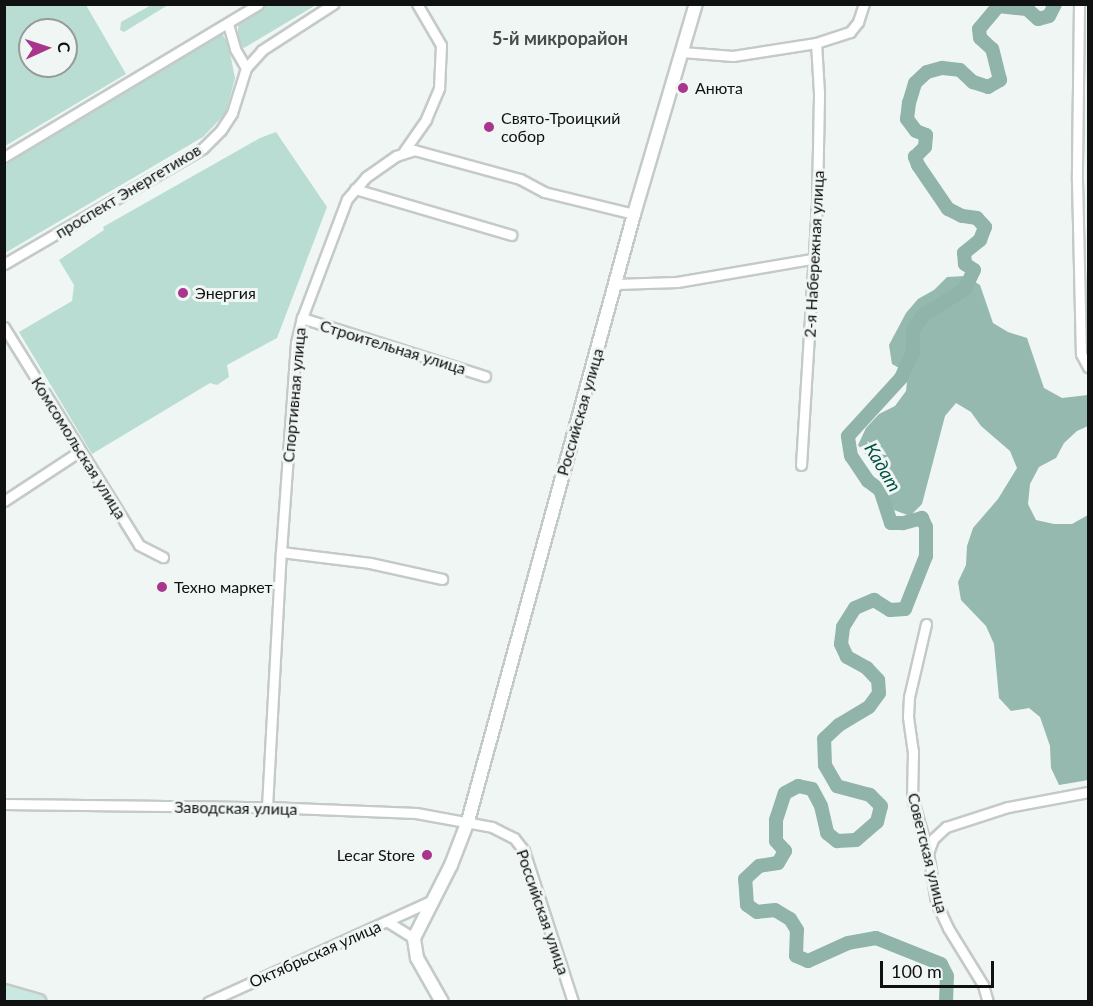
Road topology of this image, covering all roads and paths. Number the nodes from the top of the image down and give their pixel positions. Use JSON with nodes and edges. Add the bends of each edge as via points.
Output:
{"nodes":[{"id":1,"x":259,"y":4,"type":"edge"},
{"id":2,"x":333,"y":4,"type":"edge"},
{"id":3,"x":417,"y":4,"type":"edge"},
{"id":4,"x":696,"y":4,"type":"edge"},
{"id":5,"x":864,"y":4,"type":"edge"},
{"id":6,"x":1079,"y":4,"type":"edge"},
{"id":7,"x":228,"y":24,"type":"junction"},
{"id":8,"x":816,"y":43,"type":"junction"},
{"id":9,"x":682,"y":52,"type":"junction"},
{"id":10,"x":246,"y":68,"type":"junction"},
{"id":11,"x":404,"y":151,"type":"junction"},
{"id":12,"x":4,"y":157,"type":"edge"},
{"id":13,"x":355,"y":189,"type":"junction"},
{"id":14,"x":634,"y":214,"type":"junction"},
{"id":15,"x":511,"y":235,"type":"dead end"},
{"id":16,"x":812,"y":259,"type":"junction"},
{"id":17,"x":4,"y":264,"type":"edge"},
{"id":18,"x":616,"y":284,"type":"junction"},
{"id":19,"x":302,"y":318,"type":"junction"},
{"id":20,"x":4,"y":327,"type":"edge"},
{"id":21,"x":1089,"y":367,"type":"edge"},
{"id":22,"x":485,"y":376,"type":"dead end"},
{"id":23,"x":80,"y":451,"type":"junction"},
{"id":24,"x":801,"y":465,"type":"dead end"},
{"id":25,"x":4,"y":501,"type":"edge"},
{"id":26,"x":281,"y":552,"type":"junction"},
{"id":27,"x":164,"y":557,"type":"dead end"},
{"id":28,"x":442,"y":579,"type":"dead end"},
{"id":29,"x":926,"y":624,"type":"dead end"},
{"id":30,"x":1089,"y":792,"type":"edge"},
{"id":31,"x":4,"y":804,"type":"edge"},
{"id":32,"x":267,"y":807,"type":"junction"},
{"id":33,"x":468,"y":821,"type":"junction"},
{"id":34,"x":928,"y":853,"type":"junction"},
{"id":35,"x":431,"y":901,"type":"junction"},
{"id":36,"x":388,"y":922,"type":"junction"},
{"id":37,"x":414,"y":938,"type":"junction"},
{"id":38,"x":4,"y":992,"type":"edge"},
{"id":39,"x":39,"y":1002,"type":"edge"},
{"id":40,"x":208,"y":1002,"type":"edge"},
{"id":41,"x":442,"y":1002,"type":"edge"},
{"id":42,"x":573,"y":1002,"type":"edge"},
{"id":43,"x":988,"y":1002,"type":"edge"}],
"edges":[{"from":1,"to":7,"type":"street"},
{"from":2,"to":10,"type":"street","name":"проспект Энергетиков","via":[[262,50]]},
{"from":3,"to":11,"type":"street","via":[[441,45],[439,88],[426,119]]},
{"from":4,"to":9,"type":"street","name":"Российская улица"},
{"from":5,"to":8,"type":"street","via":[[850,32]]},
{"from":6,"to":21,"type":"street","via":[[1077,180],[1081,354]]},
{"from":7,"to":10,"type":"street"},
{"from":7,"to":12,"type":"street"},
{"from":8,"to":9,"type":"street","via":[[733,56]]},
{"from":8,"to":16,"type":"street","name":"2-я Набережная улица","via":[[819,133]]},
{"from":9,"to":14,"type":"street","name":"Российская улица"},
{"from":10,"to":17,"type":"street","name":"проспект Энергетиков","via":[[232,113],[203,148]]},
{"from":11,"to":13,"type":"street","name":"Спортивная улица"},
{"from":11,"to":14,"type":"street","via":[[423,150],[520,179],[544,192]]},
{"from":13,"to":15,"type":"street"},
{"from":13,"to":19,"type":"street","name":"Спортивная улица","via":[[342,209]]},
{"from":14,"to":18,"type":"street","name":"Российская улица"},
{"from":16,"to":18,"type":"street","via":[[677,282]]},
{"from":16,"to":24,"type":"street","name":"2-я Набережная улица"},
{"from":18,"to":33,"type":"street","name":"Российская улица"},
{"from":19,"to":22,"type":"street","name":"Строительная улица"},
{"from":19,"to":26,"type":"street","name":"Спортивная улица","via":[[296,343]]},
{"from":20,"to":23,"type":"street","name":"Комсомольская улица"},
{"from":23,"to":25,"type":"street"},
{"from":23,"to":27,"type":"street","name":"Комсомольская улица","via":[[139,545]]},
{"from":26,"to":28,"type":"street","via":[[370,563]]},
{"from":26,"to":32,"type":"street","name":"Спортивная улица"},
{"from":29,"to":34,"type":"street","name":"Советская улица","via":[[908,717],[913,751],[912,797]]},
{"from":30,"to":34,"type":"street","via":[[1008,807],[946,827],[933,839]]},
{"from":31,"to":32,"type":"street","name":"Заводская улица"},
{"from":32,"to":33,"type":"street","name":"Заводская улица","via":[[416,813]]},
{"from":33,"to":35,"type":"street","name":"Российская улица","via":[[451,865]]},
{"from":33,"to":42,"type":"street","name":"Российская улица","via":[[506,832],[524,850]]},
{"from":34,"to":43,"type":"street","name":"Советская улица","via":[[941,915],[983,985]]},
{"from":35,"to":36,"type":"street","name":"Октябрьская улица"},
{"from":35,"to":37,"type":"street","name":"Российская улица"},
{"from":36,"to":37,"type":"street","name":"Октябрьская улица"},
{"from":36,"to":40,"type":"street","name":"Октябрьская улица"},
{"from":37,"to":41,"type":"street","via":[[417,958]]},
{"from":38,"to":39,"type":"main road"}]}
